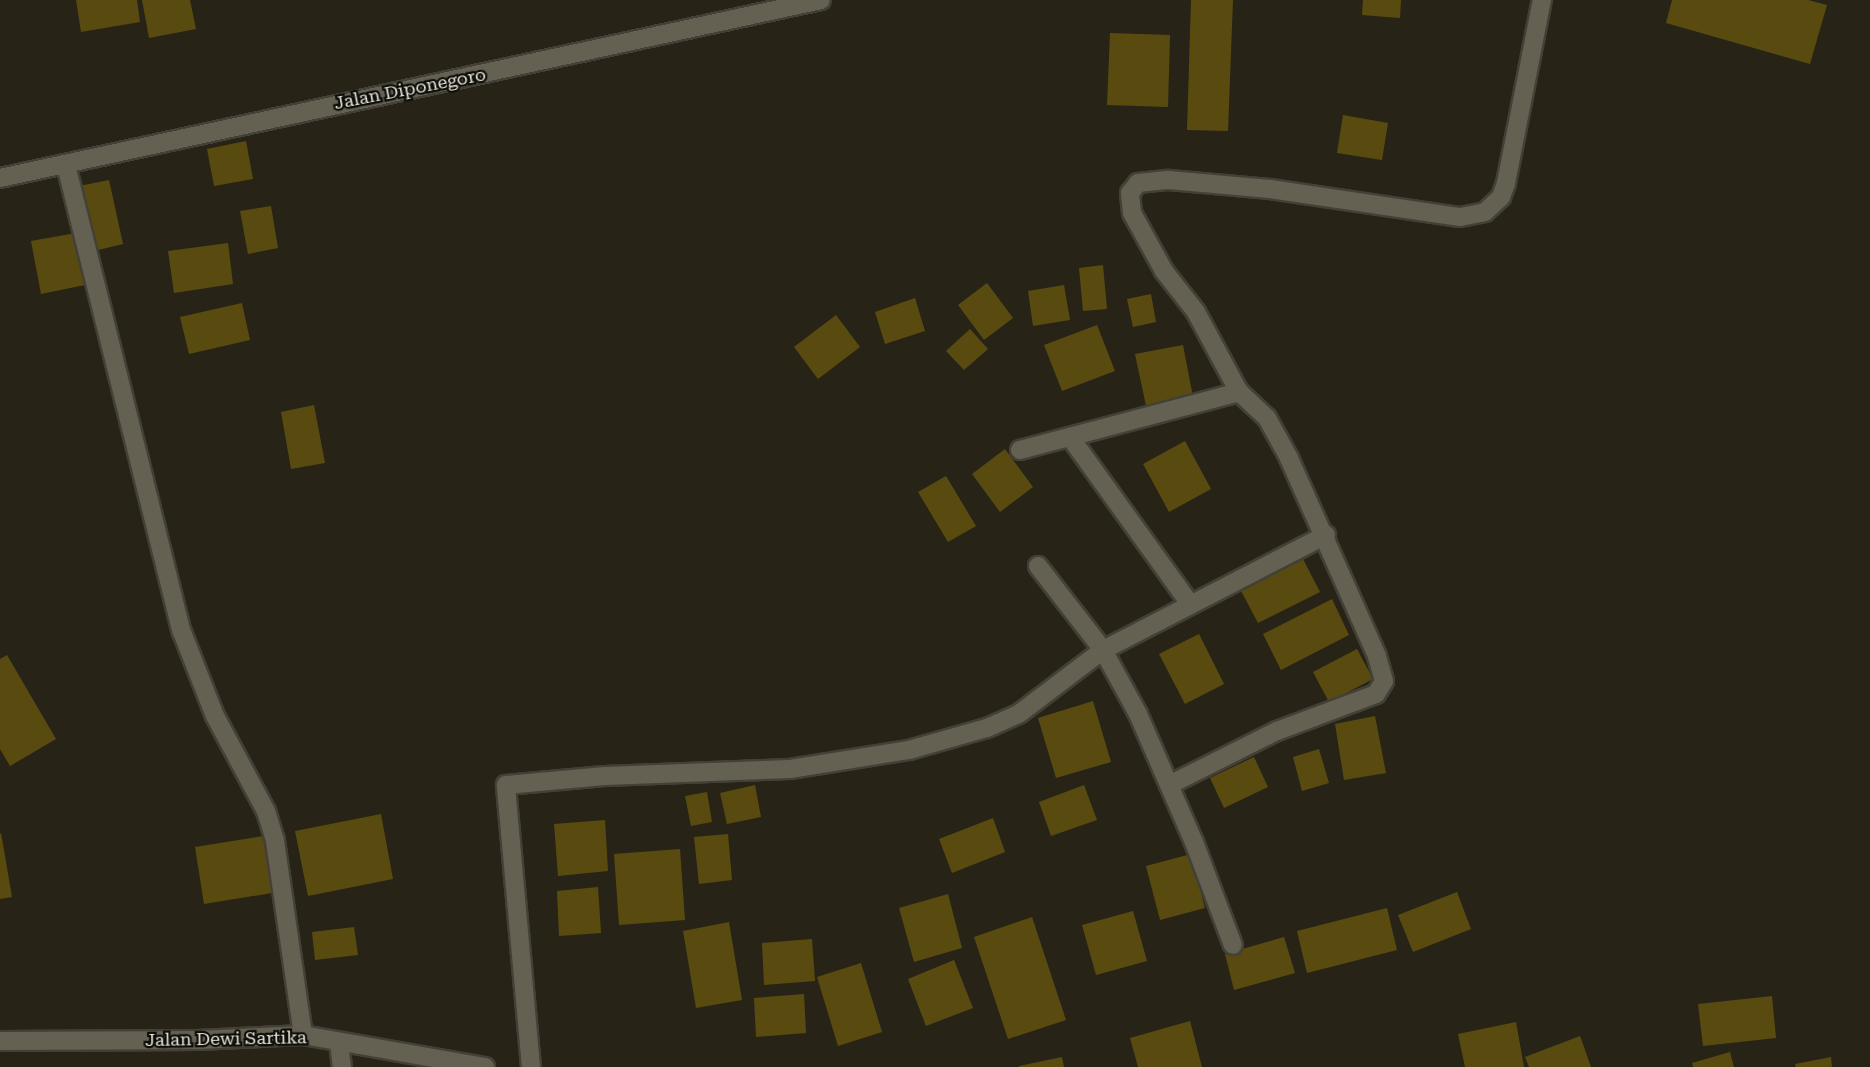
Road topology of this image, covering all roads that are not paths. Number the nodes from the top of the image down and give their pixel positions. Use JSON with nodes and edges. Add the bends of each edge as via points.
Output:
{"nodes":[{"id":1,"x":821,"y":0,"type":"edge"},
{"id":2,"x":1542,"y":0,"type":"edge"},
{"id":3,"x":66,"y":165,"type":"junction"},
{"id":4,"x":0,"y":178,"type":"edge"},
{"id":5,"x":1239,"y":392,"type":"junction"},
{"id":6,"x":1070,"y":437,"type":"junction"},
{"id":7,"x":1020,"y":450,"type":"dead end"},
{"id":8,"x":1326,"y":535,"type":"junction"},
{"id":9,"x":1038,"y":566,"type":"dead end"},
{"id":10,"x":1190,"y":604,"type":"junction"},
{"id":11,"x":1102,"y":650,"type":"junction"},
{"id":12,"x":1169,"y":785,"type":"junction"},
{"id":13,"x":1233,"y":945,"type":"dead end"},
{"id":14,"x":303,"y":1035,"type":"junction"},
{"id":15,"x":0,"y":1041,"type":"edge"},
{"id":16,"x":339,"y":1043,"type":"junction"},
{"id":17,"x":342,"y":1067,"type":"edge"},
{"id":18,"x":485,"y":1067,"type":"edge"},
{"id":19,"x":531,"y":1067,"type":"edge"}],
"edges":[{"from":1,"to":3,"type":"street","name":"Jalan Diponegoro"},
{"from":2,"to":5,"type":"street","via":[[1506,183],[1501,197],[1485,212],[1460,217],[1270,189],[1169,180],[1148,180],[1134,186],[1129,201],[1144,237],[1196,312]]},
{"from":3,"to":4,"type":"street","name":"Jalan Diponegoro"},
{"from":3,"to":14,"type":"street","via":[[182,632],[215,716],[266,811],[275,841]]},
{"from":5,"to":6,"type":"street"},
{"from":5,"to":8,"type":"street","via":[[1267,418]]},
{"from":6,"to":7,"type":"street"},
{"from":6,"to":10,"type":"street"},
{"from":8,"to":10,"type":"street"},
{"from":8,"to":12,"type":"street","via":[[1377,656],[1384,681],[1381,687],[1376,694],[1277,731]]},
{"from":9,"to":11,"type":"street"},
{"from":10,"to":11,"type":"street"},
{"from":11,"to":12,"type":"street","via":[[1138,714]]},
{"from":11,"to":19,"type":"street","via":[[1020,713],[987,728],[909,750],[790,769],[605,776],[506,785]]},
{"from":12,"to":13,"type":"street"},
{"from":14,"to":15,"type":"street","name":"Jalan Dewi Sartika"},
{"from":14,"to":16,"type":"street","name":"Jalan Dewi Sartika"},
{"from":16,"to":17,"type":"street"},
{"from":16,"to":18,"type":"street","name":"Jalan Dewi Sartika"}]}
